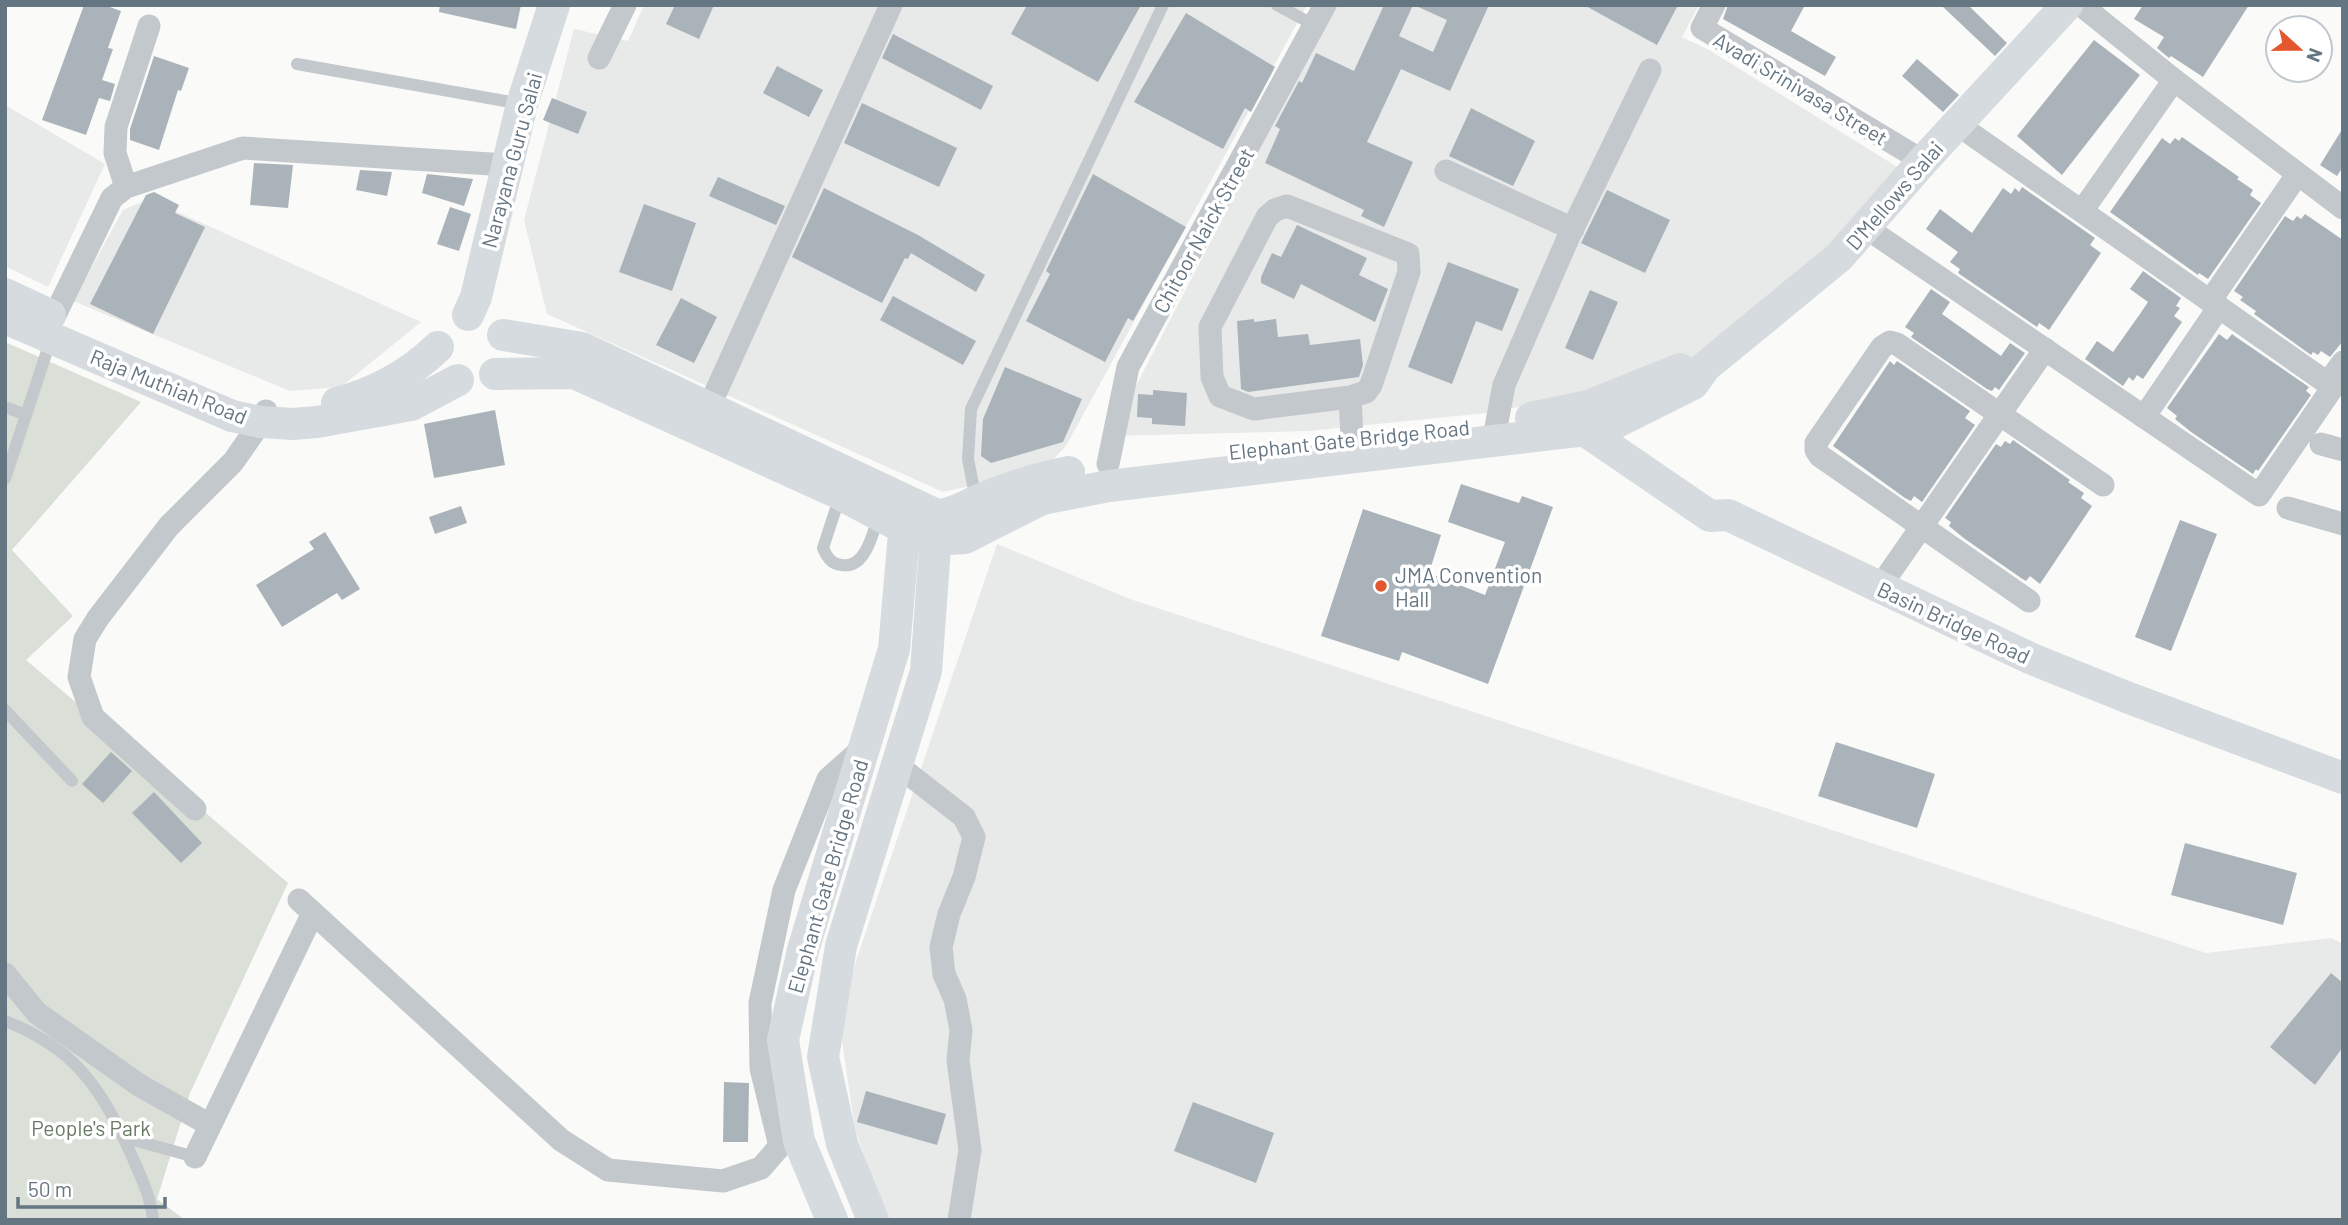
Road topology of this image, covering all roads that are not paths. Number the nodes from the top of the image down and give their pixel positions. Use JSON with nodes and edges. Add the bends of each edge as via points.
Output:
{"nodes":[{"id":1,"x":554,"y":5,"type":"edge"},
{"id":2,"x":625,"y":5,"type":"edge"},
{"id":3,"x":891,"y":5,"type":"edge"},
{"id":4,"x":1163,"y":5,"type":"edge"},
{"id":5,"x":1277,"y":5,"type":"edge"},
{"id":6,"x":1714,"y":5,"type":"edge"},
{"id":7,"x":2067,"y":5,"type":"edge"},
{"id":8,"x":2081,"y":5,"type":"edge"},
{"id":9,"x":1319,"y":15,"type":"edge"},
{"id":10,"x":149,"y":26,"type":"dead end"},
{"id":11,"x":599,"y":58,"type":"dead end"},
{"id":12,"x":297,"y":64,"type":"dead end"},
{"id":13,"x":1650,"y":70,"type":"dead end"},
{"id":14,"x":2174,"y":80,"type":"junction"},
{"id":15,"x":522,"y":104,"type":"junction"},
{"id":16,"x":1957,"y":124,"type":"junction"},
{"id":17,"x":1923,"y":161,"type":"junction"},
{"id":18,"x":506,"y":165,"type":"junction"},
{"id":19,"x":1446,"y":172,"type":"dead end"},
{"id":20,"x":2297,"y":175,"type":"junction"},
{"id":21,"x":126,"y":187,"type":"junction"},
{"id":22,"x":2343,"y":208,"type":"edge"},
{"id":23,"x":2082,"y":211,"type":"junction"},
{"id":24,"x":1865,"y":227,"type":"junction"},
{"id":25,"x":1573,"y":229,"type":"junction"},
{"id":26,"x":5,"y":294,"type":"edge"},
{"id":27,"x":2214,"y":304,"type":"junction"},
{"id":28,"x":468,"y":315,"type":"junction"},
{"id":29,"x":5,"y":318,"type":"edge"},
{"id":30,"x":50,"y":326,"type":"junction"},
{"id":31,"x":503,"y":335,"type":"junction"},
{"id":32,"x":438,"y":347,"type":"junction"},
{"id":33,"x":2045,"y":349,"type":"junction"},
{"id":34,"x":2343,"y":362,"type":"edge"},
{"id":35,"x":495,"y":374,"type":"junction"},
{"id":36,"x":458,"y":380,"type":"junction"},
{"id":37,"x":2328,"y":383,"type":"junction"},
{"id":38,"x":1350,"y":397,"type":"junction"},
{"id":39,"x":5,"y":407,"type":"edge"},
{"id":40,"x":709,"y":407,"type":"junction"},
{"id":41,"x":1999,"y":414,"type":"junction"},
{"id":42,"x":26,"y":415,"type":"junction"},
{"id":43,"x":264,"y":415,"type":"junction"},
{"id":44,"x":2144,"y":417,"type":"junction"},
{"id":45,"x":1587,"y":418,"type":"junction"},
{"id":46,"x":1495,"y":433,"type":"junction"},
{"id":47,"x":1352,"y":438,"type":"junction"},
{"id":48,"x":1108,"y":464,"type":"junction"},
{"id":49,"x":5,"y":479,"type":"edge"},
{"id":50,"x":2103,"y":485,"type":"dead end"},
{"id":51,"x":841,"y":495,"type":"junction"},
{"id":52,"x":977,"y":501,"type":"junction"},
{"id":53,"x":2288,"y":508,"type":"dead end"},
{"id":54,"x":895,"y":516,"type":"junction"},
{"id":55,"x":2343,"y":524,"type":"edge"},
{"id":56,"x":1922,"y":526,"type":"junction"},
{"id":57,"x":936,"y":527,"type":"junction"},
{"id":58,"x":1880,"y":587,"type":"junction"},
{"id":59,"x":2029,"y":601,"type":"dead end"},
{"id":60,"x":5,"y":709,"type":"edge"},
{"id":61,"x":864,"y":747,"type":"junction"},
{"id":62,"x":897,"y":765,"type":"junction"},
{"id":63,"x":2343,"y":778,"type":"edge"},
{"id":64,"x":72,"y":781,"type":"dead end"},
{"id":65,"x":195,"y":809,"type":"dead end"},
{"id":66,"x":5,"y":974,"type":"edge"},
{"id":67,"x":5,"y":1021,"type":"edge"},
{"id":68,"x":210,"y":1125,"type":"junction"},
{"id":69,"x":123,"y":1137,"type":"junction"},
{"id":70,"x":195,"y":1157,"type":"joint"},
{"id":71,"x":153,"y":1220,"type":"edge"},
{"id":72,"x":831,"y":1220,"type":"edge"},
{"id":73,"x":873,"y":1220,"type":"edge"},
{"id":74,"x":959,"y":1220,"type":"edge"}],
"edges":[{"from":1,"to":15,"type":"main road","name":"Narayana Guru Salai"},
{"from":2,"to":11,"type":"street"},
{"from":3,"to":40,"type":"street"},
{"from":4,"to":52,"type":"lane","via":[[971,409],[968,459]]},
{"from":5,"to":9,"type":"lane"},
{"from":6,"to":17,"type":"street","name":"Avadi Srinivasa Street","via":[[1702,28]]},
{"from":7,"to":16,"type":"main road","name":"D'Mellows Salai"},
{"from":8,"to":14,"type":"street"},
{"from":9,"to":48,"type":"street","name":"Chitoor Naick Street","via":[[1128,367]]},
{"from":10,"to":21,"type":"street","via":[[116,127],[115,153]]},
{"from":12,"to":15,"type":"lane"},
{"from":13,"to":25,"type":"street"},
{"from":14,"to":20,"type":"street"},
{"from":14,"to":23,"type":"street"},
{"from":15,"to":18,"type":"main road","name":"Narayana Guru Salai"},
{"from":16,"to":17,"type":"main road","name":"D'Mellows Salai"},
{"from":16,"to":23,"type":"street"},
{"from":17,"to":24,"type":"main road","name":"D'Mellows Salai"},
{"from":18,"to":21,"type":"street","via":[[243,148]]},
{"from":18,"to":28,"type":"main road","name":"Narayana Guru Salai","via":[[476,298]]},
{"from":19,"to":25,"type":"street"},
{"from":20,"to":22,"type":"street"},
{"from":20,"to":27,"type":"street"},
{"from":21,"to":30,"type":"street","via":[[112,198]]},
{"from":23,"to":27,"type":"street"},
{"from":24,"to":33,"type":"street"},
{"from":24,"to":45,"type":"main road","name":"D'Mellows Salai","via":[[1839,257],[1705,367],[1693,384]]},
{"from":25,"to":46,"type":"street","via":[[1504,385]]},
{"from":26,"to":30,"type":"main road","name":"Raja Muthiah Road"},
{"from":27,"to":37,"type":"street"},
{"from":27,"to":44,"type":"street"},
{"from":28,"to":31,"type":"main road","via":[[489,319]]},
{"from":28,"to":32,"type":"main road","via":[[447,325]]},
{"from":29,"to":30,"type":"main road","name":"Raja Muthiah Road"},
{"from":30,"to":42,"type":"lane","via":[[47,351]]},
{"from":30,"to":43,"type":"main road","name":"Raja Muthiah Road","via":[[232,416]]},
{"from":31,"to":35,"type":"main road","via":[[505,360]]},
{"from":31,"to":40,"type":"main road","via":[[582,348]]},
{"from":32,"to":36,"type":"main road","via":[[443,366]]},
{"from":32,"to":43,"type":"main road","name":"Raja Muthiah Road","via":[[422,363],[367,395],[312,410]]},
{"from":33,"to":41,"type":"street"},
{"from":33,"to":44,"type":"street"},
{"from":34,"to":37,"type":"street"},
{"from":35,"to":36,"type":"main road","via":[[477,383]]},
{"from":35,"to":51,"type":"main road","via":[[574,373]]},
{"from":36,"to":43,"type":"main road","name":"Raja Muthiah Road","via":[[411,405],[317,422],[292,424]]},
{"from":37,"to":44,"type":"street","via":[[2333,387],[2259,495]]},
{"from":38,"to":38,"type":"street","via":[[1254,409],[1220,396],[1216,387],[1210,327],[1267,217],[1275,210],[1287,206],[1408,254],[1409,272],[1371,385],[1366,392]]},
{"from":38,"to":47,"type":"street"},
{"from":39,"to":42,"type":"lane"},
{"from":40,"to":54,"type":"main road"},
{"from":41,"to":50,"type":"street"},
{"from":41,"to":56,"type":"street"},
{"from":41,"to":56,"type":"street","via":[[1897,344],[1882,346],[1815,450]]},
{"from":42,"to":49,"type":"lane"},
{"from":43,"to":65,"type":"street","via":[[233,462],[169,526],[85,639],[79,677],[93,717]]},
{"from":45,"to":46,"type":"main road"},
{"from":45,"to":58,"type":"main road","name":"Basin Bridge Road","via":[[1710,516],[1728,514]]},
{"from":46,"to":47,"type":"main road","name":"Elephant Gate Bridge Road"},
{"from":46,"to":57,"type":"main road","via":[[1042,499],[965,538]]},
{"from":47,"to":48,"type":"main road","name":"Elephant Gate Bridge Road"},
{"from":48,"to":52,"type":"main road","name":"Elephant Gate Bridge Road","via":[[1041,478]]},
{"from":51,"to":54,"type":"main road"},
{"from":51,"to":54,"type":"lane","via":[[823,548],[831,561],[840,565],[857,562]]},
{"from":52,"to":57,"type":"main road","name":"Elephant Gate Bridge Road","via":[[947,515]]},
{"from":53,"to":55,"type":"street"},
{"from":54,"to":57,"type":"main road"},
{"from":54,"to":61,"type":"main road","name":"Elephant Gate Bridge Road","via":[[899,583],[894,649]]},
{"from":56,"to":58,"type":"street"},
{"from":56,"to":59,"type":"street"},
{"from":57,"to":62,"type":"main road","name":"Elephant Gate Bridge Road","via":[[926,671]]},
{"from":58,"to":63,"type":"main road","name":"Basin Bridge Road","via":[[2056,669]]},
{"from":60,"to":64,"type":"lane"},
{"from":61,"to":68,"type":"street","via":[[828,779],[784,890],[760,1003],[761,1068],[780,1146],[761,1168],[723,1181],[608,1170],[561,1140],[306,907]]},
{"from":61,"to":72,"type":"main road","name":"Elephant Gate Bridge Road","via":[[803,950],[783,1040],[799,1141]]},
{"from":62,"to":73,"type":"main road","name":"Elephant Gate Bridge Road","via":[[841,946],[823,1057],[842,1144]]},
{"from":62,"to":74,"type":"street","via":[[964,817],[974,837],[941,947],[961,1030],[958,1060],[970,1150]]},
{"from":66,"to":68,"type":"street","via":[[37,1013],[139,1085]]},
{"from":67,"to":69,"type":"lane","via":[[46,1040],[72,1060],[103,1098]]},
{"from":68,"to":70,"type":"street"},
{"from":69,"to":70,"type":"lane"},
{"from":69,"to":71,"type":"lane","via":[[145,1186]]}]}
